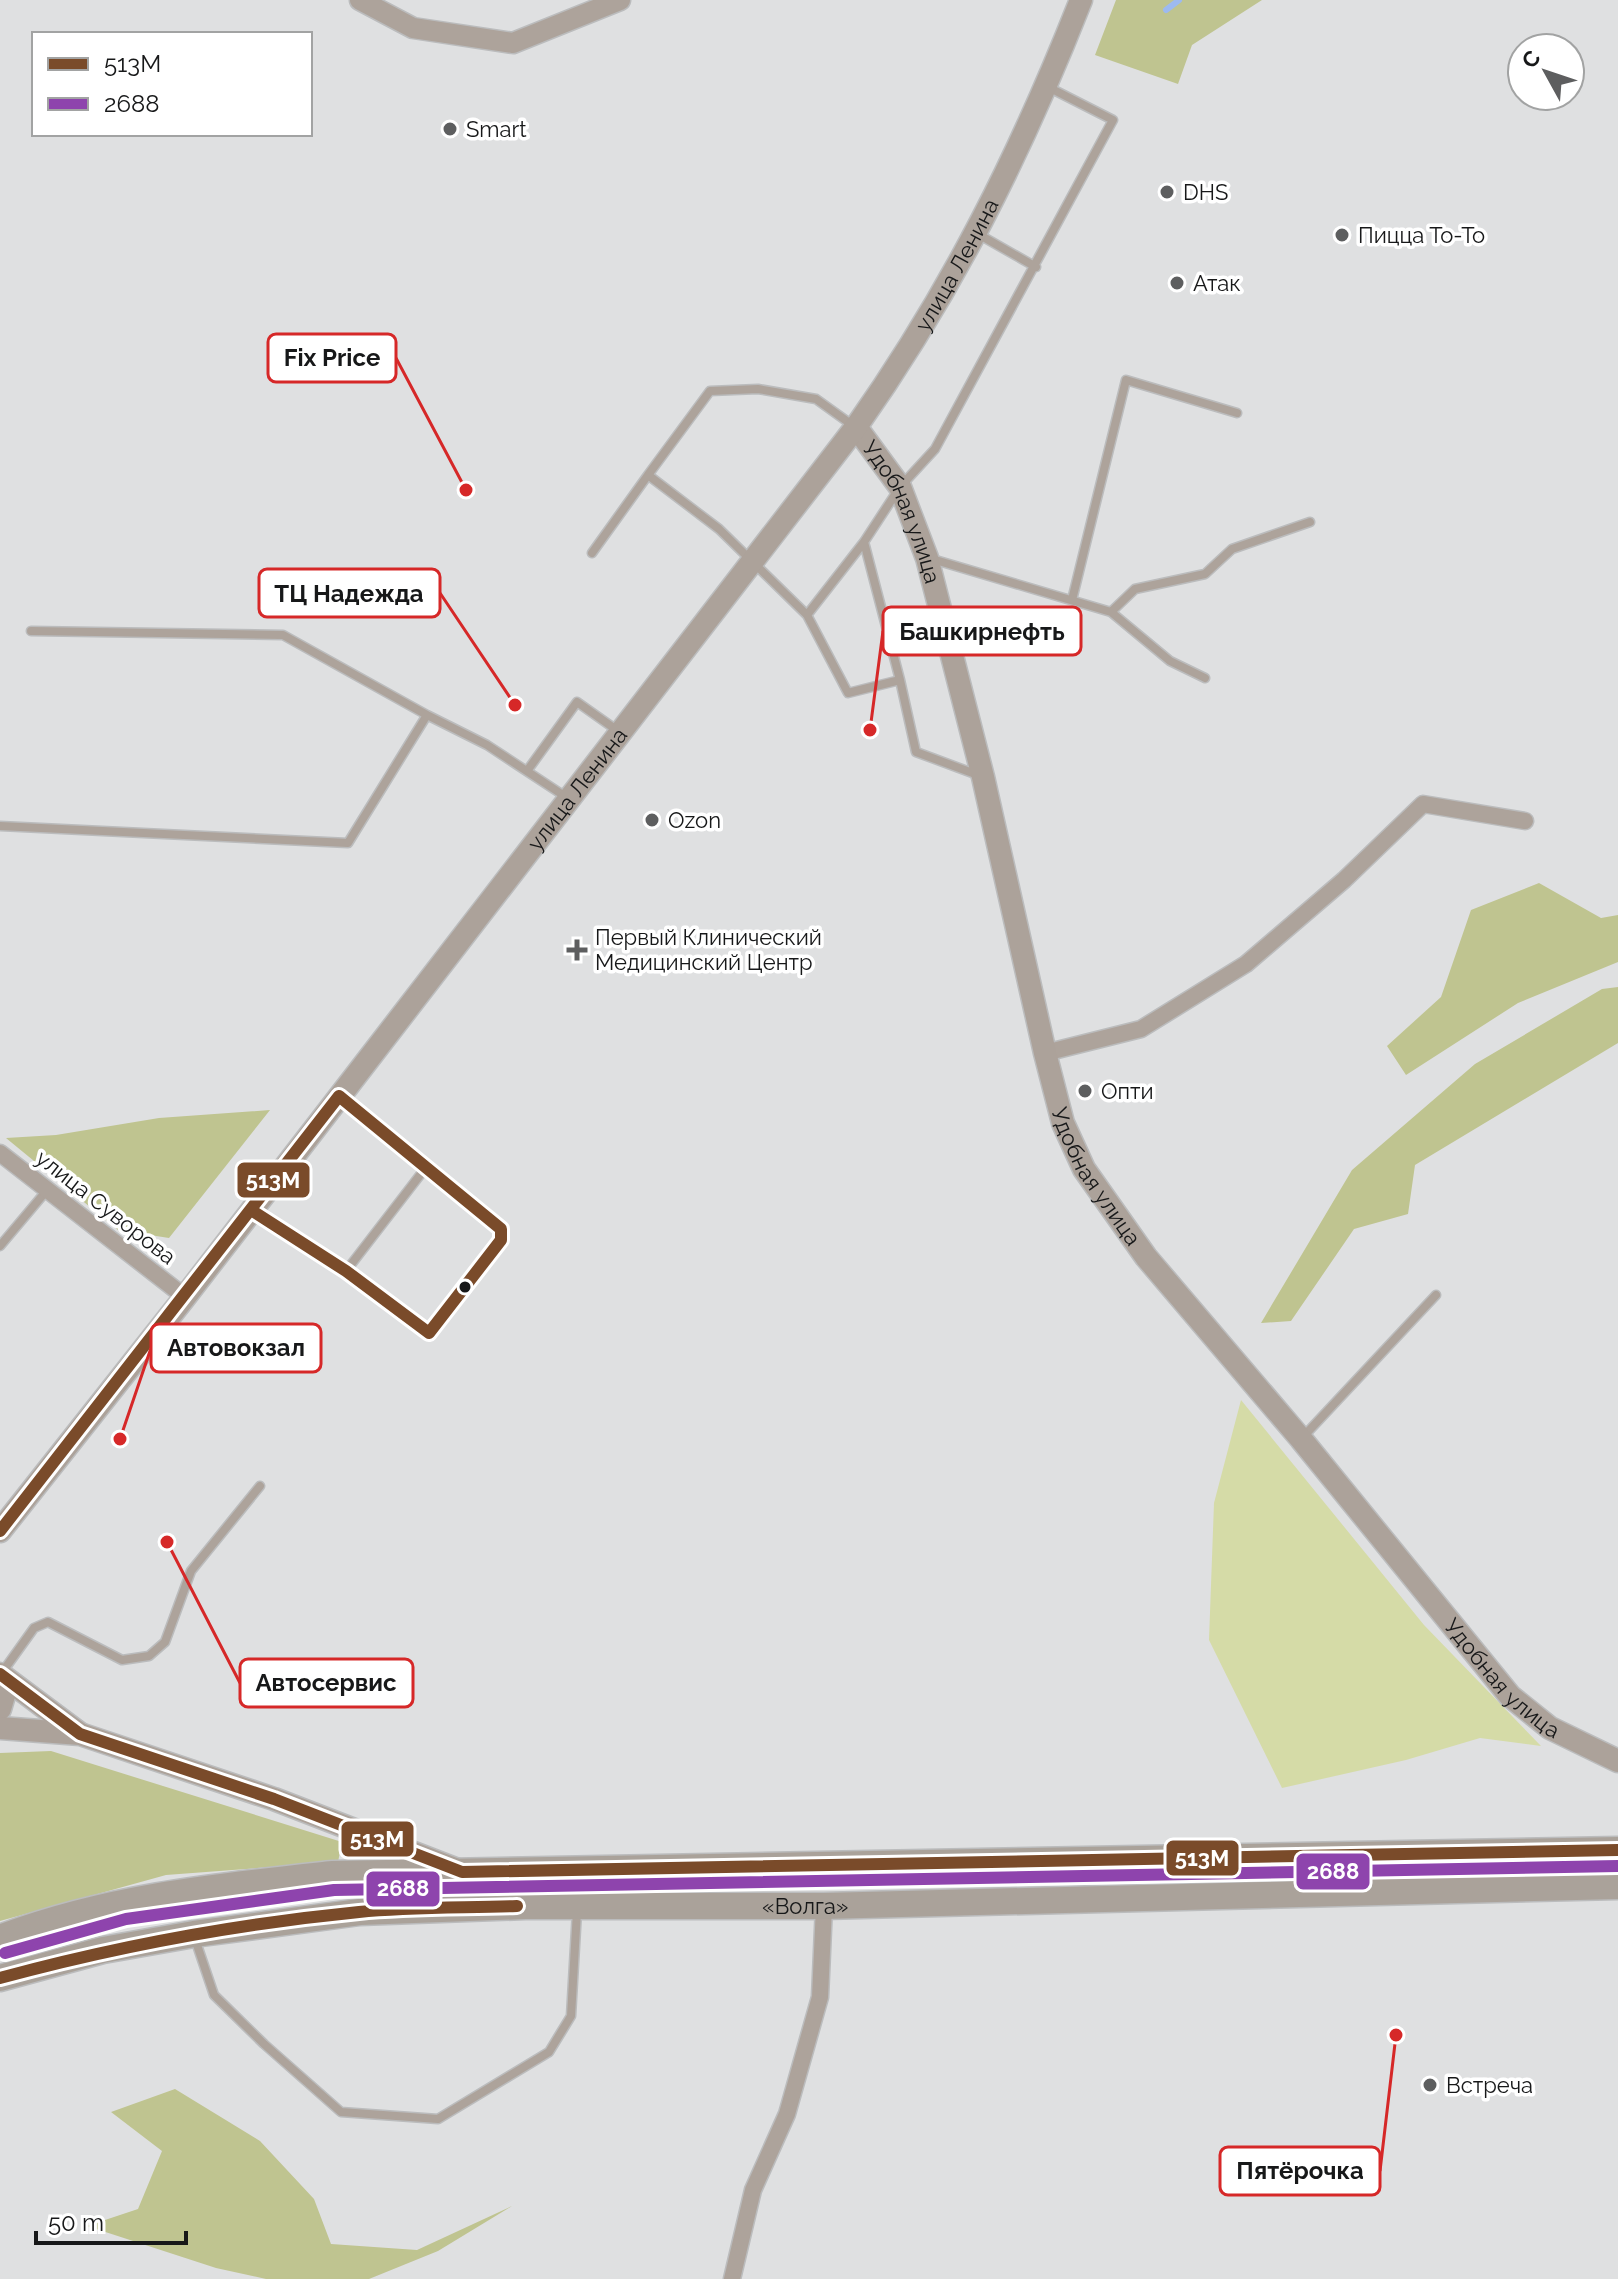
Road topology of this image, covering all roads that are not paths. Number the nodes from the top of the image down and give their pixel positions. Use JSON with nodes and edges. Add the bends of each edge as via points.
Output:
{"nodes":[{"id":1,"x":360,"y":0,"type":"edge"},
{"id":2,"x":620,"y":0,"type":"edge"},
{"id":3,"x":1081,"y":0,"type":"edge"},
{"id":4,"x":1045,"y":86,"type":"junction"},
{"id":5,"x":978,"y":234,"type":"junction"},
{"id":6,"x":1036,"y":267,"type":"junction"},
{"id":7,"x":1237,"y":413,"type":"dead end"},
{"id":8,"x":856,"y":427,"type":"junction"},
{"id":9,"x":648,"y":475,"type":"junction"},
{"id":10,"x":900,"y":487,"type":"junction"},
{"id":11,"x":1310,"y":522,"type":"dead end"},
{"id":12,"x":864,"y":542,"type":"junction"},
{"id":13,"x":592,"y":553,"type":"dead end"},
{"id":14,"x":927,"y":558,"type":"junction"},
{"id":15,"x":752,"y":560,"type":"junction"},
{"id":16,"x":1072,"y":600,"type":"junction"},
{"id":17,"x":1111,"y":612,"type":"junction"},
{"id":18,"x":807,"y":615,"type":"junction"},
{"id":19,"x":31,"y":631,"type":"dead end"},
{"id":20,"x":1205,"y":678,"type":"dead end"},
{"id":21,"x":900,"y":680,"type":"junction"},
{"id":22,"x":427,"y":715,"type":"junction"},
{"id":23,"x":618,"y":731,"type":"junction"},
{"id":24,"x":527,"y":771,"type":"junction"},
{"id":25,"x":983,"y":777,"type":"junction"},
{"id":26,"x":567,"y":798,"type":"junction"},
{"id":27,"x":1525,"y":821,"type":"dead end"},
{"id":28,"x":0,"y":826,"type":"edge"},
{"id":29,"x":1045,"y":1053,"type":"junction"},
{"id":30,"x":339,"y":1096,"type":"junction"},
{"id":31,"x":0,"y":1153,"type":"edge"},
{"id":32,"x":427,"y":1166,"type":"junction"},
{"id":33,"x":48,"y":1189,"type":"junction"},
{"id":34,"x":251,"y":1210,"type":"junction"},
{"id":35,"x":0,"y":1246,"type":"edge"},
{"id":36,"x":346,"y":1271,"type":"junction"},
{"id":37,"x":1436,"y":1295,"type":"dead end"},
{"id":38,"x":185,"y":1297,"type":"junction"},
{"id":39,"x":1301,"y":1439,"type":"junction"},
{"id":40,"x":260,"y":1486,"type":"dead end"},
{"id":41,"x":0,"y":1531,"type":"edge"},
{"id":42,"x":0,"y":1674,"type":"edge"},
{"id":43,"x":0,"y":1709,"type":"edge"},
{"id":44,"x":0,"y":1728,"type":"edge"},
{"id":45,"x":80,"y":1734,"type":"junction"},
{"id":46,"x":1618,"y":1761,"type":"edge"},
{"id":47,"x":1618,"y":1850,"type":"edge"},
{"id":48,"x":462,"y":1872,"type":"junction"},
{"id":49,"x":1618,"y":1886,"type":"edge"},
{"id":50,"x":577,"y":1906,"type":"junction"},
{"id":51,"x":824,"y":1906,"type":"junction"},
{"id":52,"x":194,"y":1934,"type":"junction"},
{"id":53,"x":0,"y":1938,"type":"edge"},
{"id":54,"x":0,"y":1978,"type":"edge"},
{"id":55,"x":732,"y":2279,"type":"edge"}],
"edges":[{"from":1,"to":2,"type":"street","via":[[413,28],[513,43]]},
{"from":3,"to":4,"type":"main road","name":"улица Ленина"},
{"from":4,"to":5,"type":"main road","name":"улица Ленина"},
{"from":4,"to":6,"type":"lane","via":[[1113,120]]},
{"from":5,"to":6,"type":"lane"},
{"from":5,"to":8,"type":"main road","name":"улица Ленина"},
{"from":6,"to":10,"type":"lane","via":[[935,449]]},
{"from":7,"to":16,"type":"lane","via":[[1126,380]]},
{"from":8,"to":9,"type":"lane","via":[[816,399],[758,389],[710,391]]},
{"from":8,"to":10,"type":"main road","name":"Удобная улица"},
{"from":8,"to":15,"type":"main road","name":"улица Ленина"},
{"from":9,"to":13,"type":"lane"},
{"from":9,"to":15,"type":"lane"},
{"from":10,"to":12,"type":"lane"},
{"from":10,"to":14,"type":"main road","name":"Удобная улица"},
{"from":11,"to":17,"type":"lane","via":[[1232,549],[1205,574],[1135,589]]},
{"from":12,"to":18,"type":"lane"},
{"from":12,"to":21,"type":"lane"},
{"from":14,"to":16,"type":"lane"},
{"from":14,"to":25,"type":"main road","name":"Удобная улица"},
{"from":15,"to":18,"type":"lane"},
{"from":15,"to":23,"type":"main road","name":"улица Ленина"},
{"from":16,"to":17,"type":"lane"},
{"from":17,"to":20,"type":"lane","via":[[1170,661]]},
{"from":18,"to":21,"type":"lane","via":[[848,693]]},
{"from":19,"to":22,"type":"lane","via":[[283,635]]},
{"from":21,"to":25,"type":"lane","via":[[916,752]]},
{"from":22,"to":24,"type":"lane"},
{"from":22,"to":28,"type":"lane","via":[[348,843]]},
{"from":23,"to":24,"type":"lane","via":[[577,702]]},
{"from":23,"to":26,"type":"main road","name":"улица Ленина"},
{"from":24,"to":26,"type":"lane"},
{"from":25,"to":29,"type":"main road","name":"Удобная улица"},
{"from":26,"to":30,"type":"main road","name":"улица Ленина"},
{"from":27,"to":29,"type":"street","via":[[1423,804],[1246,964],[1141,1029]]},
{"from":29,"to":39,"type":"main road","name":"Удобная улица","via":[[1063,1123],[1112,1212]]},
{"from":30,"to":32,"type":"lane"},
{"from":30,"to":34,"type":"main road","name":"улица Ленина"},
{"from":31,"to":33,"type":"street","name":"улица Суворова"},
{"from":32,"to":36,"type":"lane"},
{"from":32,"to":36,"type":"lane","via":[[501,1229],[501,1240],[484,1264],[429,1333]]},
{"from":33,"to":35,"type":"lane"},
{"from":33,"to":38,"type":"street","name":"улица Суворова"},
{"from":34,"to":36,"type":"lane"},
{"from":34,"to":38,"type":"main road","name":"улица Ленина"},
{"from":37,"to":39,"type":"lane"},
{"from":38,"to":41,"type":"main road","name":"улица Ленина"},
{"from":39,"to":46,"type":"main road","name":"Удобная улица","via":[[1510,1696],[1550,1728]]},
{"from":40,"to":42,"type":"lane","via":[[191,1571],[165,1642],[149,1656],[122,1660],[48,1622],[34,1628]]},
{"from":42,"to":43,"type":"main road","via":[[5,1692]]},
{"from":42,"to":45,"type":"main road"},
{"from":44,"to":45,"type":"main road"},
{"from":45,"to":48,"type":"main road","via":[[274,1799]]},
{"from":47,"to":48,"type":"highway","name":"«Волга»"},
{"from":48,"to":53,"type":"highway","name":"«Волга»","via":[[333,1874],[228,1885],[118,1904]]},
{"from":49,"to":51,"type":"highway","name":"«Волга»"},
{"from":50,"to":51,"type":"highway","name":"«Волга»"},
{"from":50,"to":52,"type":"highway","name":"«Волга»","via":[[360,1912]]},
{"from":50,"to":52,"type":"lane","via":[[571,2016],[549,2052],[438,2119],[341,2112],[214,1995]]},
{"from":51,"to":55,"type":"street","via":[[820,1997],[787,2114],[753,2190]]},
{"from":52,"to":54,"type":"highway","name":"«Волга»","via":[[103,1950]]}]}
